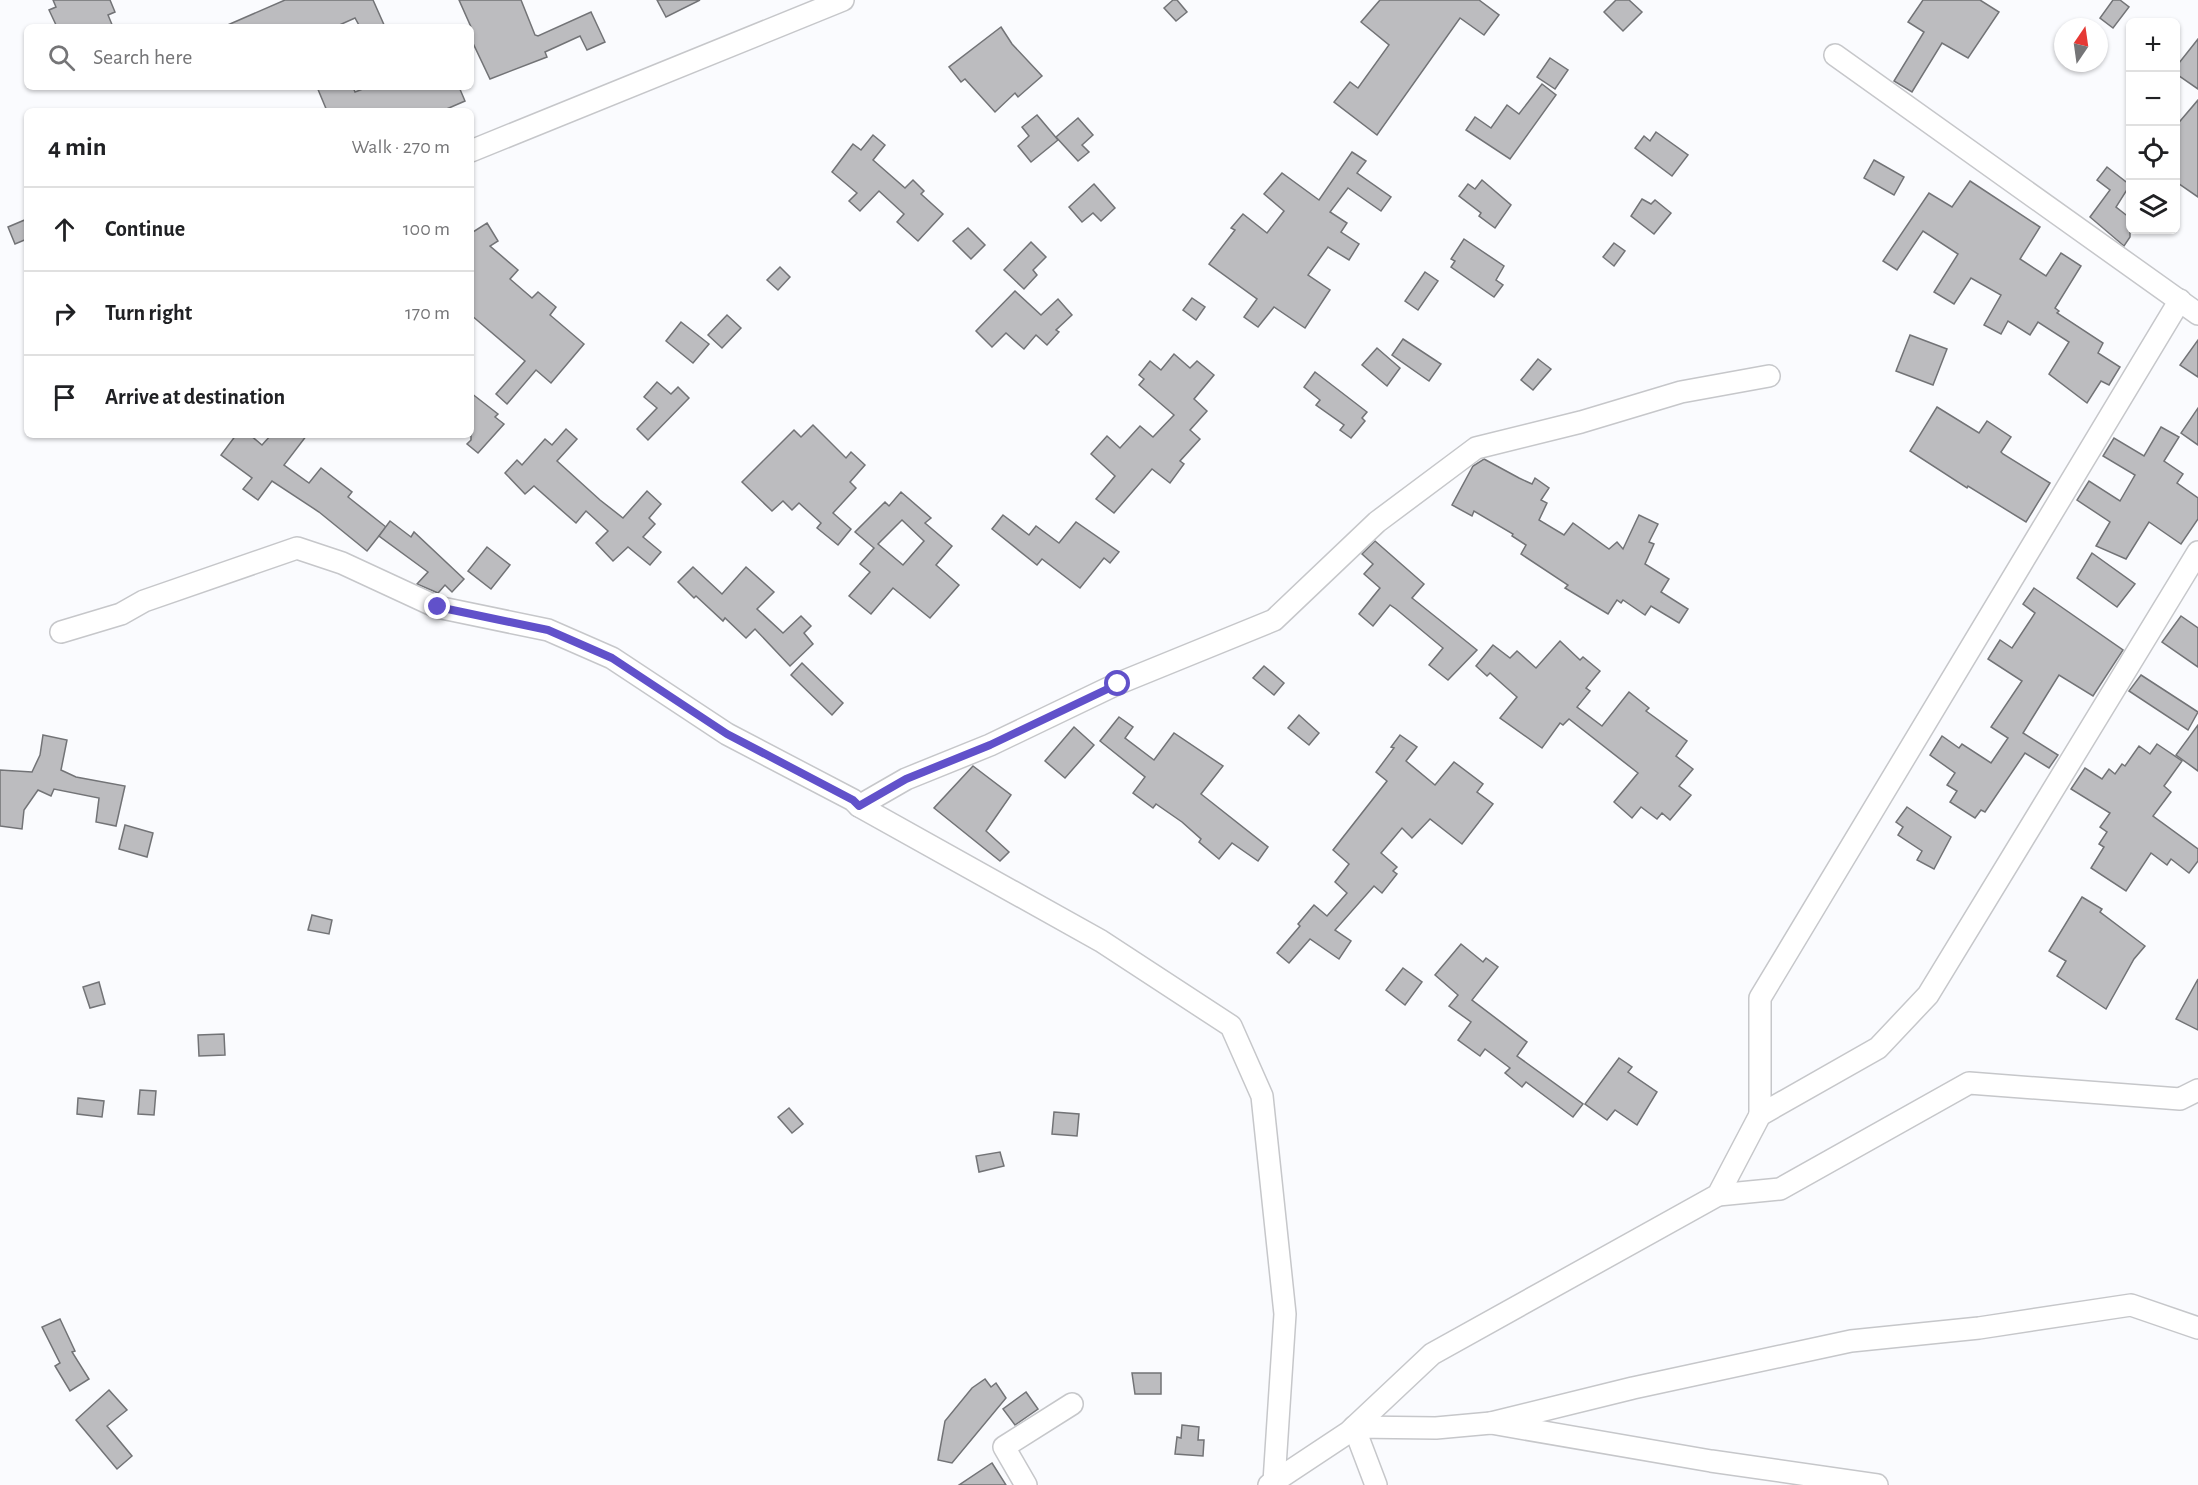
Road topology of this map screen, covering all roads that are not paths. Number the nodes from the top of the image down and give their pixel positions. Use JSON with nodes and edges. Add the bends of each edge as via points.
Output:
{"nodes":[{"id":1,"x":843,"y":0,"type":"edge"},
{"id":2,"x":1835,"y":55,"type":"dead end"},
{"id":3,"x":474,"y":149,"type":"edge"},
{"id":4,"x":2180,"y":300,"type":"junction"},
{"id":5,"x":2198,"y":314,"type":"edge"},
{"id":6,"x":1769,"y":376,"type":"dead end"},
{"id":7,"x":2198,"y":552,"type":"edge"},
{"id":8,"x":61,"y":632,"type":"dead end"},
{"id":9,"x":859,"y":806,"type":"junction"},
{"id":10,"x":2198,"y":1090,"type":"edge"},
{"id":11,"x":1760,"y":1115,"type":"junction"},
{"id":12,"x":1718,"y":1195,"type":"junction"},
{"id":13,"x":2198,"y":1328,"type":"edge"},
{"id":14,"x":1072,"y":1404,"type":"dead end"},
{"id":15,"x":1491,"y":1423,"type":"junction"},
{"id":16,"x":1354,"y":1427,"type":"junction"},
{"id":17,"x":1272,"y":1483,"type":"edge"},
{"id":18,"x":1026,"y":1485,"type":"edge"},
{"id":19,"x":1376,"y":1485,"type":"edge"},
{"id":20,"x":1877,"y":1485,"type":"edge"}],
"edges":[{"from":1,"to":3,"type":"street"},
{"from":2,"to":4,"type":"street"},
{"from":4,"to":5,"type":"street"},
{"from":4,"to":11,"type":"street","via":[[1760,998]]},
{"from":6,"to":9,"type":"street","via":[[1681,392],[1476,448],[1377,522],[1274,620],[1118,684],[990,745],[906,779]]},
{"from":7,"to":11,"type":"street","via":[[1928,994],[1878,1048]]},
{"from":8,"to":9,"type":"street","via":[[121,614],[144,601],[297,548],[342,563],[438,607],[548,630],[612,658],[727,734]]},
{"from":9,"to":17,"type":"street","via":[[1101,941],[1232,1026],[1262,1096],[1285,1314]]},
{"from":10,"to":12,"type":"street","via":[[2180,1099],[1969,1083],[1780,1189]]},
{"from":11,"to":12,"type":"street"},
{"from":12,"to":16,"type":"street","via":[[1432,1354]]},
{"from":13,"to":15,"type":"street","via":[[2132,1305],[1979,1328],[1851,1341]]},
{"from":14,"to":18,"type":"street","via":[[1004,1447]]},
{"from":15,"to":16,"type":"street","via":[[1436,1428]]},
{"from":15,"to":20,"type":"street"},
{"from":16,"to":17,"type":"street"},
{"from":16,"to":19,"type":"street"}]}
